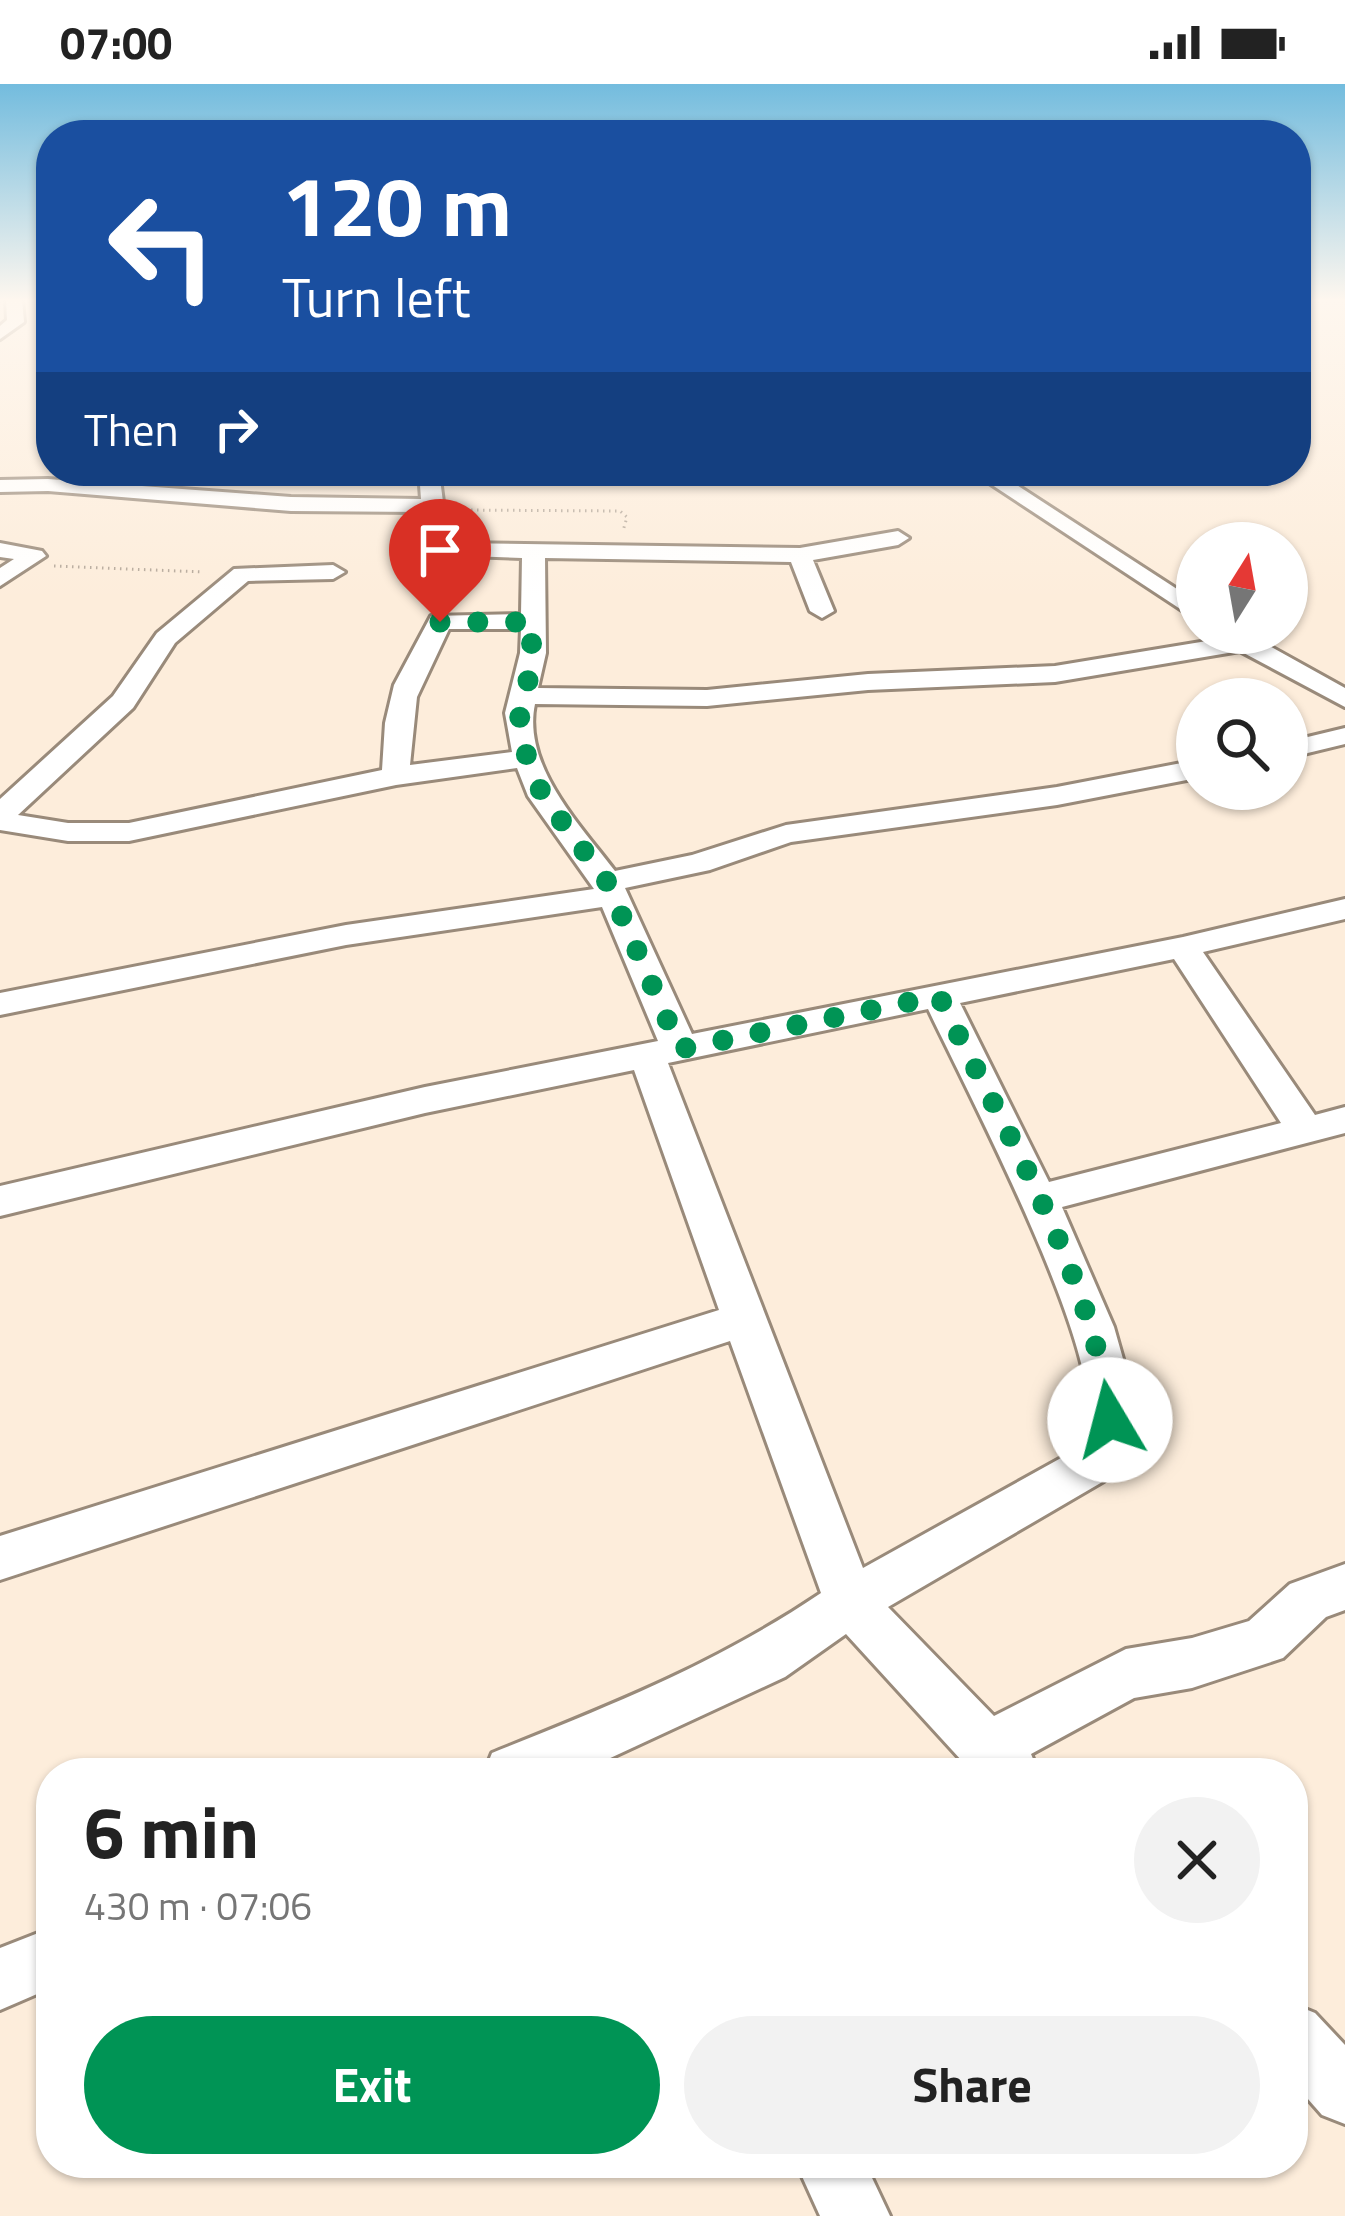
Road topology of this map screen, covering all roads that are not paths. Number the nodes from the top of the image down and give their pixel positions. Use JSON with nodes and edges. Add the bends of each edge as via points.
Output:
{"nodes":[{"id":1,"x":36,"y":484,"type":"edge"},
{"id":2,"x":0,"y":486,"type":"edge"},
{"id":3,"x":56,"y":486,"type":"edge"},
{"id":4,"x":430,"y":486,"type":"edge"},
{"id":5,"x":1004,"y":486,"type":"edge"},
{"id":6,"x":432,"y":508,"type":"junction"},
{"id":7,"x":898,"y":538,"type":"dead end"},
{"id":8,"x":0,"y":550,"type":"edge"},
{"id":9,"x":534,"y":551,"type":"junction"},
{"id":10,"x":800,"y":555,"type":"junction"},
{"id":11,"x":333,"y":572,"type":"dead end"},
{"id":12,"x":0,"y":579,"type":"edge"},
{"id":13,"x":1176,"y":599,"type":"edge"},
{"id":14,"x":822,"y":611,"type":"dead end"},
{"id":15,"x":532,"y":622,"type":"junction"},
{"id":16,"x":1176,"y":650,"type":"edge"},
{"id":17,"x":1263,"y":654,"type":"edge"},
{"id":18,"x":522,"y":696,"type":"junction"},
{"id":19,"x":1345,"y":700,"type":"edge"},
{"id":20,"x":1345,"y":736,"type":"edge"},
{"id":21,"x":1308,"y":745,"type":"edge"},
{"id":22,"x":527,"y":758,"type":"junction"},
{"id":23,"x":1176,"y":773,"type":"edge"},
{"id":24,"x":397,"y":776,"type":"junction"},
{"id":25,"x":0,"y":818,"type":"edge"},
{"id":26,"x":610,"y":889,"type":"junction"},
{"id":27,"x":1345,"y":909,"type":"edge"},
{"id":28,"x":1183,"y":947,"type":"junction"},
{"id":29,"x":939,"y":996,"type":"junction"},
{"id":30,"x":0,"y":1004,"type":"edge"},
{"id":31,"x":663,"y":1052,"type":"junction"},
{"id":32,"x":1345,"y":1120,"type":"edge"},
{"id":33,"x":1305,"y":1130,"type":"junction"},
{"id":34,"x":1038,"y":1199,"type":"junction"},
{"id":35,"x":0,"y":1202,"type":"edge"},
{"id":36,"x":744,"y":1319,"type":"junction"},
{"id":37,"x":0,"y":1558,"type":"edge"},
{"id":38,"x":1345,"y":1587,"type":"edge"},
{"id":39,"x":850,"y":1602,"type":"junction"},
{"id":40,"x":549,"y":1758,"type":"edge"},
{"id":41,"x":996,"y":1758,"type":"edge"},
{"id":42,"x":1003,"y":1758,"type":"edge"},
{"id":43,"x":36,"y":1964,"type":"edge"},
{"id":44,"x":0,"y":1978,"type":"edge"},
{"id":45,"x":1308,"y":2051,"type":"edge"},
{"id":46,"x":1345,"y":2092,"type":"edge"},
{"id":47,"x":837,"y":2178,"type":"edge"},
{"id":48,"x":856,"y":2216,"type":"edge"}],
"edges":[{"from":1,"to":2,"type":"street"},
{"from":3,"to":6,"type":"street"},
{"from":4,"to":6,"type":"street"},
{"from":5,"to":13,"type":"street"},
{"from":6,"to":9,"type":"street","via":[[448,550]]},
{"from":7,"to":10,"type":"street"},
{"from":8,"to":12,"type":"street","via":[[33,554]]},
{"from":9,"to":10,"type":"street"},
{"from":9,"to":15,"type":"street"},
{"from":10,"to":14,"type":"street"},
{"from":11,"to":25,"type":"street","via":[[242,574],[166,638],[123,703]]},
{"from":15,"to":18,"type":"street"},
{"from":15,"to":24,"type":"street","via":[[440,622],[400,706]]},
{"from":16,"to":18,"type":"street","via":[[1055,674],[707,698]]},
{"from":17,"to":19,"type":"street"},
{"from":18,"to":22,"type":"street"},
{"from":20,"to":21,"type":"street"},
{"from":22,"to":24,"type":"street"},
{"from":22,"to":26,"type":"street","via":[[556,815]]},
{"from":23,"to":26,"type":"street","via":[[786,834]]},
{"from":24,"to":25,"type":"street","via":[[129,832],[68,832]]},
{"from":26,"to":30,"type":"street"},
{"from":26,"to":31,"type":"street"},
{"from":27,"to":28,"type":"street"},
{"from":28,"to":29,"type":"street"},
{"from":28,"to":33,"type":"street"},
{"from":29,"to":31,"type":"street"},
{"from":29,"to":34,"type":"street"},
{"from":31,"to":35,"type":"street"},
{"from":31,"to":36,"type":"street"},
{"from":32,"to":33,"type":"street"},
{"from":33,"to":34,"type":"street"},
{"from":34,"to":39,"type":"street","via":[[1091,1327],[1110,1420],[1087,1466]]},
{"from":36,"to":37,"type":"street"},
{"from":36,"to":39,"type":"street"},
{"from":38,"to":42,"type":"street","via":[[1308,1600],[1265,1641],[1126,1674]]},
{"from":39,"to":40,"type":"street","via":[[766,1660]]},
{"from":39,"to":41,"type":"street"},
{"from":43,"to":44,"type":"street"},
{"from":45,"to":46,"type":"street"},
{"from":47,"to":48,"type":"street"}]}
